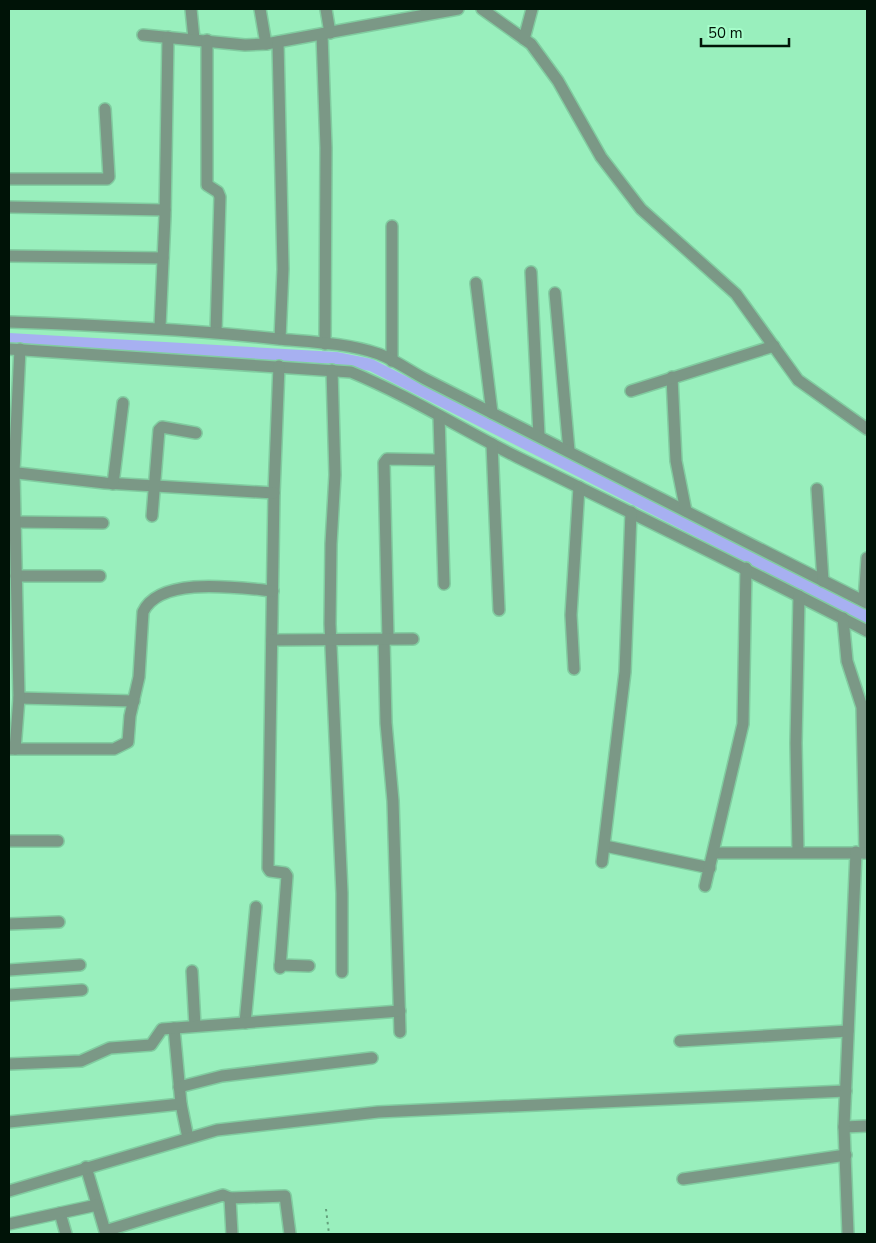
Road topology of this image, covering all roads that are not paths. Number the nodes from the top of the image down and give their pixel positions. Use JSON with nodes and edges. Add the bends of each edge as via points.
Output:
{"nodes":[{"id":1,"x":191,"y":9,"type":"edge"},
{"id":2,"x":260,"y":9,"type":"edge"},
{"id":3,"x":326,"y":9,"type":"edge"},
{"id":4,"x":458,"y":9,"type":"edge"},
{"id":5,"x":482,"y":9,"type":"edge"},
{"id":6,"x":532,"y":9,"type":"edge"},
{"id":7,"x":443,"y":10,"type":"edge"},
{"id":8,"x":326,"y":34,"type":"junction"},
{"id":9,"x":143,"y":35,"type":"dead end"},
{"id":10,"x":168,"y":37,"type":"junction"},
{"id":11,"x":194,"y":39,"type":"junction"},
{"id":12,"x":524,"y":39,"type":"junction"},
{"id":13,"x":207,"y":40,"type":"junction"},
{"id":14,"x":278,"y":42,"type":"junction"},
{"id":15,"x":266,"y":44,"type":"junction"},
{"id":16,"x":105,"y":109,"type":"dead end"},
{"id":17,"x":9,"y":178,"type":"edge"},
{"id":18,"x":9,"y":207,"type":"edge"},
{"id":19,"x":165,"y":210,"type":"junction"},
{"id":20,"x":392,"y":226,"type":"dead end"},
{"id":21,"x":9,"y":256,"type":"edge"},
{"id":22,"x":163,"y":258,"type":"junction"},
{"id":23,"x":531,"y":272,"type":"dead end"},
{"id":24,"x":476,"y":283,"type":"dead end"},
{"id":25,"x":555,"y":293,"type":"dead end"},
{"id":26,"x":9,"y":322,"type":"edge"},
{"id":27,"x":160,"y":327,"type":"junction"},
{"id":28,"x":216,"y":332,"type":"junction"},
{"id":29,"x":280,"y":339,"type":"junction"},
{"id":30,"x":325,"y":344,"type":"junction"},
{"id":31,"x":774,"y":346,"type":"junction"},
{"id":32,"x":14,"y":349,"type":"edge"},
{"id":33,"x":392,"y":361,"type":"junction"},
{"id":34,"x":279,"y":366,"type":"junction"},
{"id":35,"x":332,"y":370,"type":"junction"},
{"id":36,"x":672,"y":377,"type":"junction"},
{"id":37,"x":631,"y":391,"type":"dead end"},
{"id":38,"x":123,"y":403,"type":"dead end"},
{"id":39,"x":492,"y":413,"type":"junction"},
{"id":40,"x":439,"y":416,"type":"junction"},
{"id":41,"x":867,"y":429,"type":"edge"},
{"id":42,"x":196,"y":433,"type":"dead end"},
{"id":43,"x":539,"y":436,"type":"junction"},
{"id":44,"x":492,"y":444,"type":"junction"},
{"id":45,"x":569,"y":451,"type":"junction"},
{"id":46,"x":440,"y":460,"type":"junction"},
{"id":47,"x":11,"y":472,"type":"edge"},
{"id":48,"x":113,"y":484,"type":"junction"},
{"id":49,"x":153,"y":486,"type":"junction"},
{"id":50,"x":579,"y":487,"type":"junction"},
{"id":51,"x":817,"y":489,"type":"dead end"},
{"id":52,"x":274,"y":493,"type":"junction"},
{"id":53,"x":686,"y":511,"type":"junction"},
{"id":54,"x":631,"y":512,"type":"junction"},
{"id":55,"x":152,"y":516,"type":"dead end"},
{"id":56,"x":16,"y":522,"type":"junction"},
{"id":57,"x":103,"y":523,"type":"dead end"},
{"id":58,"x":867,"y":558,"type":"edge"},
{"id":59,"x":746,"y":568,"type":"junction"},
{"id":60,"x":16,"y":576,"type":"junction"},
{"id":61,"x":100,"y":576,"type":"dead end"},
{"id":62,"x":823,"y":581,"type":"junction"},
{"id":63,"x":444,"y":584,"type":"dead end"},
{"id":64,"x":273,"y":591,"type":"junction"},
{"id":65,"x":799,"y":596,"type":"junction"},
{"id":66,"x":865,"y":602,"type":"edge"},
{"id":67,"x":499,"y":610,"type":"dead end"},
{"id":68,"x":843,"y":618,"type":"junction"},
{"id":69,"x":867,"y":631,"type":"edge"},
{"id":70,"x":386,"y":639,"type":"junction"},
{"id":71,"x":413,"y":639,"type":"dead end"},
{"id":72,"x":272,"y":640,"type":"junction"},
{"id":73,"x":330,"y":640,"type":"junction"},
{"id":74,"x":574,"y":670,"type":"dead end"},
{"id":75,"x":19,"y":698,"type":"junction"},
{"id":76,"x":134,"y":701,"type":"junction"},
{"id":77,"x":12,"y":749,"type":"edge"},
{"id":78,"x":9,"y":841,"type":"edge"},
{"id":79,"x":58,"y":841,"type":"dead end"},
{"id":80,"x":606,"y":846,"type":"junction"},
{"id":81,"x":798,"y":852,"type":"junction"},
{"id":82,"x":715,"y":853,"type":"junction"},
{"id":83,"x":863,"y":853,"type":"edge"},
{"id":84,"x":602,"y":862,"type":"dead end"},
{"id":85,"x":710,"y":868,"type":"junction"},
{"id":86,"x":705,"y":886,"type":"dead end"},
{"id":87,"x":256,"y":907,"type":"dead end"},
{"id":88,"x":59,"y":922,"type":"dead end"},
{"id":89,"x":9,"y":924,"type":"edge"},
{"id":90,"x":80,"y":965,"type":"dead end"},
{"id":91,"x":309,"y":966,"type":"dead end"},
{"id":92,"x":9,"y":970,"type":"edge"},
{"id":93,"x":192,"y":970,"type":"dead end"},
{"id":94,"x":342,"y":972,"type":"dead end"},
{"id":95,"x":82,"y":990,"type":"dead end"},
{"id":96,"x":9,"y":995,"type":"edge"},
{"id":97,"x":400,"y":1011,"type":"junction"},
{"id":98,"x":245,"y":1022,"type":"junction"},
{"id":99,"x":195,"y":1026,"type":"junction"},
{"id":100,"x":174,"y":1028,"type":"junction"},
{"id":101,"x":400,"y":1032,"type":"dead end"},
{"id":102,"x":848,"y":1032,"type":"junction"},
{"id":103,"x":680,"y":1041,"type":"dead end"},
{"id":104,"x":372,"y":1058,"type":"dead end"},
{"id":105,"x":9,"y":1064,"type":"edge"},
{"id":106,"x":179,"y":1087,"type":"junction"},
{"id":107,"x":846,"y":1091,"type":"junction"},
{"id":108,"x":181,"y":1104,"type":"junction"},
{"id":109,"x":9,"y":1122,"type":"edge"},
{"id":110,"x":867,"y":1126,"type":"edge"},
{"id":111,"x":844,"y":1127,"type":"junction"},
{"id":112,"x":188,"y":1138,"type":"junction"},
{"id":113,"x":846,"y":1155,"type":"junction"},
{"id":114,"x":86,"y":1167,"type":"junction"},
{"id":115,"x":683,"y":1179,"type":"dead end"},
{"id":116,"x":9,"y":1190,"type":"edge"},
{"id":117,"x":230,"y":1198,"type":"junction"},
{"id":118,"x":97,"y":1205,"type":"junction"},
{"id":119,"x":60,"y":1213,"type":"junction"},
{"id":120,"x":9,"y":1224,"type":"edge"},
{"id":121,"x":66,"y":1234,"type":"edge"},
{"id":122,"x":232,"y":1234,"type":"edge"},
{"id":123,"x":290,"y":1234,"type":"edge"},
{"id":124,"x":848,"y":1234,"type":"edge"}],
"edges":[{"from":1,"to":11,"type":"street"},
{"from":2,"to":15,"type":"street"},
{"from":3,"to":8,"type":"street"},
{"from":4,"to":7,"type":"street"},
{"from":5,"to":12,"type":"street"},
{"from":6,"to":12,"type":"street"},
{"from":7,"to":8,"type":"street"},
{"from":8,"to":14,"type":"street"},
{"from":8,"to":30,"type":"street"},
{"from":9,"to":10,"type":"street"},
{"from":10,"to":11,"type":"street"},
{"from":10,"to":19,"type":"street"},
{"from":11,"to":13,"type":"street"},
{"from":12,"to":31,"type":"street","via":[[558,81],[600,157],[641,209],[736,294]]},
{"from":13,"to":15,"type":"street"},
{"from":13,"to":28,"type":"street","via":[[207,180],[220,197]]},
{"from":14,"to":15,"type":"street"},
{"from":14,"to":29,"type":"street","via":[[283,269]]},
{"from":16,"to":17,"type":"street","via":[[107,179]]},
{"from":18,"to":19,"type":"street"},
{"from":19,"to":22,"type":"street"},
{"from":20,"to":33,"type":"street"},
{"from":21,"to":22,"type":"street"},
{"from":22,"to":27,"type":"street"},
{"from":23,"to":43,"type":"street"},
{"from":24,"to":39,"type":"street"},
{"from":25,"to":45,"type":"street"},
{"from":26,"to":27,"type":"street"},
{"from":27,"to":28,"type":"street"},
{"from":28,"to":29,"type":"street"},
{"from":29,"to":30,"type":"street"},
{"from":30,"to":33,"type":"street","via":[[363,349]]},
{"from":31,"to":36,"type":"street"},
{"from":31,"to":41,"type":"street","via":[[798,380]]},
{"from":32,"to":34,"type":"street"},
{"from":32,"to":47,"type":"street"},
{"from":33,"to":39,"type":"street"},
{"from":34,"to":35,"type":"street"},
{"from":34,"to":52,"type":"street"},
{"from":35,"to":40,"type":"street","via":[[359,375]]},
{"from":35,"to":73,"type":"street","via":[[335,475]]},
{"from":36,"to":37,"type":"street"},
{"from":36,"to":53,"type":"street","via":[[676,461]]},
{"from":38,"to":48,"type":"street"},
{"from":39,"to":43,"type":"street"},
{"from":40,"to":44,"type":"street"},
{"from":40,"to":46,"type":"street"},
{"from":42,"to":49,"type":"street","via":[[162,427],[158,430]]},
{"from":43,"to":45,"type":"street"},
{"from":44,"to":50,"type":"street"},
{"from":44,"to":67,"type":"street"},
{"from":45,"to":53,"type":"street"},
{"from":46,"to":63,"type":"street"},
{"from":46,"to":70,"type":"street","via":[[387,460],[384,464]]},
{"from":47,"to":48,"type":"street"},
{"from":47,"to":56,"type":"street"},
{"from":48,"to":49,"type":"street"},
{"from":49,"to":52,"type":"street"},
{"from":49,"to":55,"type":"street"},
{"from":50,"to":54,"type":"street"},
{"from":50,"to":74,"type":"street","via":[[572,615]]},
{"from":51,"to":62,"type":"street"},
{"from":52,"to":64,"type":"street"},
{"from":53,"to":62,"type":"street"},
{"from":54,"to":59,"type":"street"},
{"from":54,"to":80,"type":"street","via":[[625,672]]},
{"from":56,"to":57,"type":"street"},
{"from":56,"to":60,"type":"street"},
{"from":58,"to":66,"type":"street"},
{"from":59,"to":65,"type":"street"},
{"from":59,"to":82,"type":"street","via":[[743,724]]},
{"from":60,"to":61,"type":"street"},
{"from":60,"to":75,"type":"street"},
{"from":62,"to":66,"type":"street"},
{"from":64,"to":72,"type":"street"},
{"from":64,"to":76,"type":"street","via":[[201,585],[157,596],[143,612],[139,678]]},
{"from":65,"to":68,"type":"street"},
{"from":65,"to":81,"type":"street"},
{"from":68,"to":69,"type":"street"},
{"from":68,"to":83,"type":"street","via":[[847,661],[862,708]]},
{"from":70,"to":71,"type":"street"},
{"from":70,"to":73,"type":"street"},
{"from":70,"to":97,"type":"street","via":[[386,723],[393,801]]},
{"from":72,"to":73,"type":"street"},
{"from":72,"to":91,"type":"street","via":[[268,868],[287,876],[280,966]]},
{"from":73,"to":94,"type":"street","via":[[342,894]]},
{"from":75,"to":76,"type":"street"},
{"from":75,"to":77,"type":"street"},
{"from":76,"to":77,"type":"street","via":[[128,742],[114,749]]},
{"from":78,"to":79,"type":"street"},
{"from":80,"to":84,"type":"street"},
{"from":80,"to":85,"type":"street"},
{"from":81,"to":82,"type":"street"},
{"from":81,"to":83,"type":"street"},
{"from":82,"to":85,"type":"street"},
{"from":83,"to":102,"type":"street"},
{"from":85,"to":86,"type":"street"},
{"from":87,"to":98,"type":"street"},
{"from":88,"to":89,"type":"street"},
{"from":90,"to":92,"type":"street"},
{"from":93,"to":99,"type":"street"},
{"from":95,"to":96,"type":"street"},
{"from":97,"to":98,"type":"street"},
{"from":97,"to":101,"type":"street"},
{"from":98,"to":99,"type":"street"},
{"from":99,"to":100,"type":"street"},
{"from":100,"to":105,"type":"street","via":[[162,1029],[151,1045],[110,1048],[80,1061]]},
{"from":100,"to":106,"type":"street"},
{"from":102,"to":103,"type":"street"},
{"from":102,"to":107,"type":"street"},
{"from":104,"to":106,"type":"street","via":[[222,1076]]},
{"from":106,"to":108,"type":"street"},
{"from":107,"to":111,"type":"street"},
{"from":107,"to":112,"type":"street","via":[[378,1112],[217,1130]]},
{"from":108,"to":109,"type":"street"},
{"from":108,"to":112,"type":"street"},
{"from":110,"to":111,"type":"street"},
{"from":111,"to":113,"type":"street"},
{"from":112,"to":114,"type":"street"},
{"from":113,"to":115,"type":"street"},
{"from":113,"to":124,"type":"street"},
{"from":114,"to":116,"type":"street"},
{"from":114,"to":118,"type":"street"},
{"from":117,"to":118,"type":"street","via":[[223,1195],[105,1231]]},
{"from":117,"to":122,"type":"street"},
{"from":117,"to":123,"type":"street","via":[[284,1196]]},
{"from":118,"to":119,"type":"street"},
{"from":119,"to":120,"type":"street"},
{"from":119,"to":121,"type":"street"}]}
